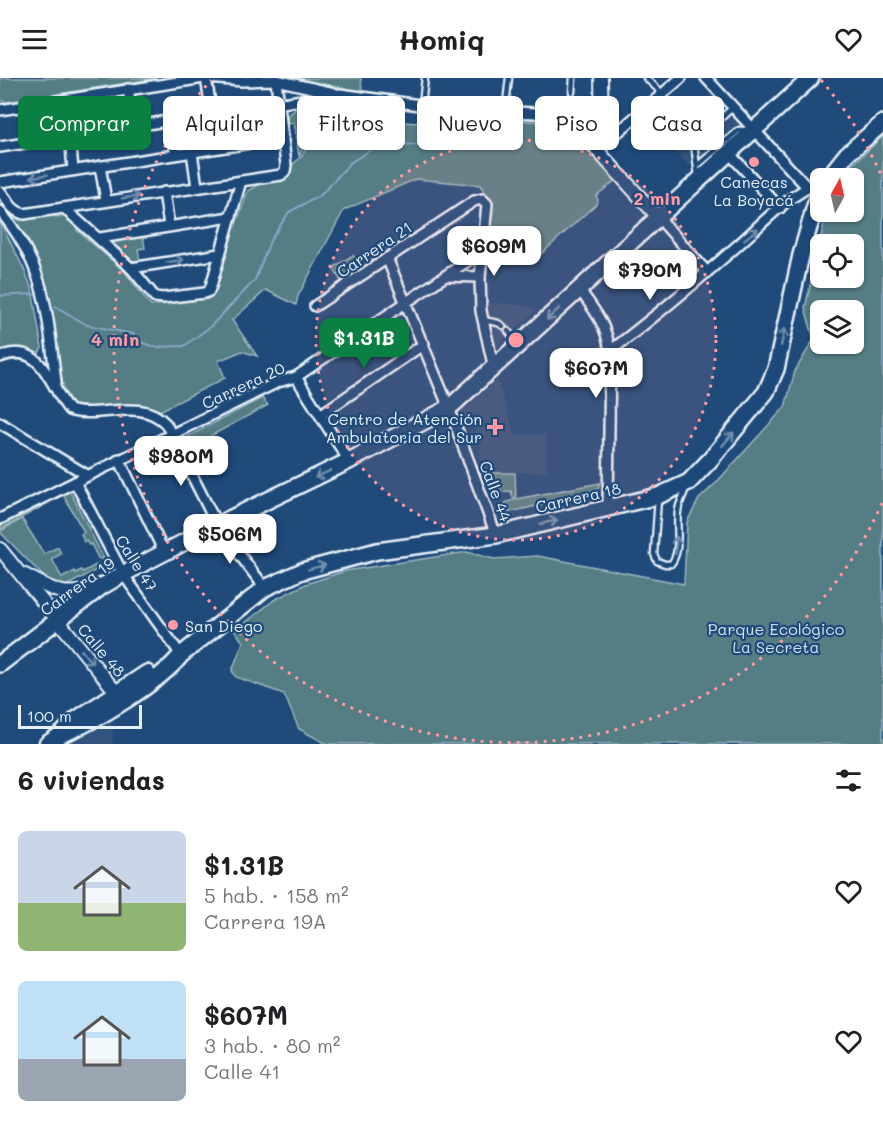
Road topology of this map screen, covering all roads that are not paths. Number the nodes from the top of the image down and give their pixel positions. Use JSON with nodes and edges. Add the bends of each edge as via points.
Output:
{"nodes":[{"id":1,"x":206,"y":78,"type":"edge"},
{"id":2,"x":425,"y":78,"type":"edge"},
{"id":3,"x":508,"y":78,"type":"edge"},
{"id":4,"x":573,"y":78,"type":"edge"},
{"id":5,"x":601,"y":78,"type":"edge"},
{"id":6,"x":646,"y":78,"type":"edge"},
{"id":7,"x":681,"y":78,"type":"edge"},
{"id":8,"x":706,"y":78,"type":"edge"},
{"id":9,"x":812,"y":78,"type":"edge"},
{"id":10,"x":276,"y":81,"type":"junction"},
{"id":11,"x":128,"y":89,"type":"junction"},
{"id":12,"x":572,"y":92,"type":"dead end"},
{"id":13,"x":340,"y":94,"type":"junction"},
{"id":14,"x":663,"y":94,"type":"junction"},
{"id":15,"x":82,"y":96,"type":"edge"},
{"id":16,"x":129,"y":96,"type":"edge"},
{"id":17,"x":209,"y":96,"type":"edge"},
{"id":18,"x":279,"y":96,"type":"edge"},
{"id":19,"x":423,"y":96,"type":"edge"},
{"id":20,"x":507,"y":96,"type":"edge"},
{"id":21,"x":601,"y":96,"type":"edge"},
{"id":22,"x":285,"y":103,"type":"edge"},
{"id":23,"x":417,"y":104,"type":"edge"},
{"id":24,"x":18,"y":106,"type":"edge"},
{"id":25,"x":733,"y":107,"type":"junction"},
{"id":26,"x":0,"y":109,"type":"edge"},
{"id":27,"x":724,"y":115,"type":"edge"},
{"id":28,"x":883,"y":123,"type":"edge"},
{"id":29,"x":755,"y":130,"type":"junction"},
{"id":30,"x":619,"y":131,"type":"edge"},
{"id":31,"x":18,"y":144,"type":"edge"},
{"id":32,"x":0,"y":147,"type":"edge"},
{"id":33,"x":72,"y":150,"type":"edge"},
{"id":34,"x":175,"y":150,"type":"edge"},
{"id":35,"x":205,"y":150,"type":"edge"},
{"id":36,"x":284,"y":150,"type":"edge"},
{"id":37,"x":597,"y":150,"type":"edge"},
{"id":38,"x":695,"y":150,"type":"edge"},
{"id":39,"x":192,"y":152,"type":"junction"},
{"id":40,"x":176,"y":153,"type":"junction"},
{"id":41,"x":729,"y":153,"type":"junction"},
{"id":42,"x":100,"y":166,"type":"junction"},
{"id":43,"x":836,"y":168,"type":"edge"},
{"id":44,"x":74,"y":170,"type":"junction"},
{"id":45,"x":698,"y":173,"type":"junction"},
{"id":46,"x":241,"y":180,"type":"junction"},
{"id":47,"x":0,"y":182,"type":"edge"},
{"id":48,"x":810,"y":186,"type":"edge"},
{"id":49,"x":197,"y":187,"type":"junction"},
{"id":50,"x":807,"y":187,"type":"junction"},
{"id":51,"x":0,"y":191,"type":"edge"},
{"id":52,"x":164,"y":192,"type":"junction"},
{"id":53,"x":106,"y":200,"type":"junction"},
{"id":54,"x":64,"y":208,"type":"junction"},
{"id":55,"x":780,"y":208,"type":"junction"},
{"id":56,"x":0,"y":211,"type":"edge"},
{"id":57,"x":230,"y":217,"type":"junction"},
{"id":58,"x":658,"y":217,"type":"junction"},
{"id":59,"x":811,"y":222,"type":"edge"},
{"id":60,"x":169,"y":226,"type":"junction"},
{"id":61,"x":100,"y":238,"type":"junction"},
{"id":62,"x":482,"y":251,"type":"junction"},
{"id":63,"x":220,"y":254,"type":"junction"},
{"id":64,"x":387,"y":258,"type":"junction"},
{"id":65,"x":131,"y":268,"type":"junction"},
{"id":66,"x":707,"y":272,"type":"junction"},
{"id":67,"x":446,"y":276,"type":"junction"},
{"id":68,"x":480,"y":277,"type":"junction"},
{"id":69,"x":579,"y":289,"type":"junction"},
{"id":70,"x":406,"y":302,"type":"junction"},
{"id":71,"x":315,"y":306,"type":"dead end"},
{"id":72,"x":483,"y":320,"type":"junction"},
{"id":73,"x":503,"y":326,"type":"dead end"},
{"id":74,"x":508,"y":331,"type":"dead end"},
{"id":75,"x":424,"y":344,"type":"junction"},
{"id":76,"x":520,"y":345,"type":"junction"},
{"id":77,"x":52,"y":349,"type":"junction"},
{"id":78,"x":610,"y":351,"type":"junction"},
{"id":79,"x":0,"y":357,"type":"edge"},
{"id":80,"x":38,"y":361,"type":"junction"},
{"id":81,"x":494,"y":369,"type":"junction"},
{"id":82,"x":296,"y":377,"type":"junction"},
{"id":83,"x":57,"y":391,"type":"junction"},
{"id":84,"x":449,"y":408,"type":"junction"},
{"id":85,"x":320,"y":415,"type":"junction"},
{"id":86,"x":0,"y":423,"type":"edge"},
{"id":87,"x":171,"y":436,"type":"junction"},
{"id":88,"x":119,"y":459,"type":"junction"},
{"id":89,"x":350,"y":461,"type":"junction"},
{"id":90,"x":87,"y":475,"type":"junction"},
{"id":91,"x":75,"y":482,"type":"junction"},
{"id":92,"x":689,"y":482,"type":"junction"},
{"id":93,"x":658,"y":496,"type":"junction"},
{"id":94,"x":608,"y":508,"type":"junction"},
{"id":95,"x":0,"y":519,"type":"edge"},
{"id":96,"x":216,"y":525,"type":"junction"},
{"id":97,"x":496,"y":535,"type":"junction"},
{"id":98,"x":0,"y":549,"type":"edge"},
{"id":99,"x":164,"y":552,"type":"junction"},
{"id":100,"x":19,"y":571,"type":"junction"},
{"id":101,"x":123,"y":574,"type":"junction"},
{"id":102,"x":101,"y":587,"type":"junction"},
{"id":103,"x":265,"y":588,"type":"junction"},
{"id":104,"x":57,"y":622,"type":"junction"},
{"id":105,"x":181,"y":655,"type":"junction"},
{"id":106,"x":0,"y":664,"type":"edge"},
{"id":107,"x":116,"y":692,"type":"junction"},
{"id":108,"x":62,"y":734,"type":"junction"},
{"id":109,"x":47,"y":744,"type":"edge"}],
"edges":[{"from":1,"to":10,"type":"street"},
{"from":1,"to":11,"type":"street"},
{"from":1,"to":17,"type":"street"},
{"from":2,"to":19,"type":"lane"},
{"from":3,"to":20,"type":"lane"},
{"from":4,"to":12,"type":"lane"},
{"from":5,"to":21,"type":"street"},
{"from":6,"to":14,"type":"lane"},
{"from":7,"to":14,"type":"street"},
{"from":8,"to":25,"type":"street"},
{"from":9,"to":29,"type":"main road","name":"Carrera 19"},
{"from":10,"to":13,"type":"street"},
{"from":10,"to":18,"type":"street"},
{"from":11,"to":15,"type":"street"},
{"from":11,"to":16,"type":"street"},
{"from":13,"to":22,"type":"street"},
{"from":13,"to":23,"type":"street"},
{"from":14,"to":30,"type":"street"},
{"from":24,"to":26,"type":"street"},
{"from":25,"to":27,"type":"lane"},
{"from":25,"to":29,"type":"street"},
{"from":28,"to":43,"type":"main road"},
{"from":29,"to":41,"type":"main road","name":"Carrera 19"},
{"from":29,"to":45,"type":"lane","via":[[739,130]]},
{"from":29,"to":50,"type":"street"},
{"from":31,"to":32,"type":"street"},
{"from":33,"to":44,"type":"street"},
{"from":34,"to":40,"type":"street"},
{"from":35,"to":39,"type":"street"},
{"from":36,"to":46,"type":"street","via":[[285,171],[281,175]]},
{"from":37,"to":58,"type":"street"},
{"from":38,"to":45,"type":"lane"},
{"from":39,"to":40,"type":"street"},
{"from":39,"to":49,"type":"street"},
{"from":40,"to":42,"type":"street"},
{"from":41,"to":45,"type":"main road","name":"Carrera 19"},
{"from":41,"to":55,"type":"street"},
{"from":42,"to":44,"type":"street"},
{"from":42,"to":53,"type":"street"},
{"from":44,"to":47,"type":"street","one_way":true},
{"from":45,"to":58,"type":"main road","name":"Carrera 19"},
{"from":46,"to":49,"type":"street"},
{"from":46,"to":57,"type":"street"},
{"from":48,"to":50,"type":"street"},
{"from":49,"to":52,"type":"street"},
{"from":50,"to":55,"type":"street"},
{"from":51,"to":54,"type":"street","via":[[18,213]]},
{"from":53,"to":52,"type":"street","one_way":true},
{"from":52,"to":60,"type":"street"},
{"from":53,"to":54,"type":"street"},
{"from":54,"to":61,"type":"street"},
{"from":66,"to":55,"type":"street","one_way":true},
{"from":56,"to":77,"type":"street","via":[[35,267]]},
{"from":57,"to":60,"type":"street"},
{"from":57,"to":63,"type":"street"},
{"from":58,"to":66,"type":"street"},
{"from":58,"to":69,"type":"main road","name":"Carrera 19"},
{"from":92,"to":59,"type":"main road","name":"Carrera 18","one_way":true,"via":[[766,392],[776,369]]},
{"from":60,"to":61,"type":"street"},
{"from":61,"to":65,"type":"street"},
{"from":62,"to":64,"type":"street","name":"Carrera 21","via":[[487,204],[482,199]]},
{"from":62,"to":67,"type":"street","name":"Carrera 20"},
{"from":62,"to":68,"type":"street"},
{"from":65,"to":63,"type":"street","one_way":true},
{"from":63,"to":65,"type":"street","via":[[212,286],[205,293],[155,297]]},
{"from":64,"to":70,"type":"street","name":"Calle 44"},
{"from":64,"to":71,"type":"street","name":"Carrera 21"},
{"from":66,"to":78,"type":"street"},
{"from":67,"to":68,"type":"street"},
{"from":67,"to":70,"type":"street","name":"Carrera 20"},
{"from":68,"to":72,"type":"street"},
{"from":69,"to":76,"type":"main road","name":"Carrera 19","one_way":true},
{"from":69,"to":78,"type":"street","via":[[602,321]]},
{"from":70,"to":75,"type":"street","name":"Calle 44"},
{"from":70,"to":82,"type":"street","name":"Carrera 20"},
{"from":72,"to":73,"type":"lane"},
{"from":72,"to":81,"type":"street"},
{"from":74,"to":76,"type":"lane"},
{"from":75,"to":84,"type":"street","name":"Calle 44"},
{"from":75,"to":85,"type":"street"},
{"from":76,"to":81,"type":"main road","name":"Carrera 19"},
{"from":77,"to":80,"type":"street"},
{"from":77,"to":83,"type":"street"},
{"from":78,"to":94,"type":"street"},
{"from":79,"to":80,"type":"street","via":[[23,353]]},
{"from":80,"to":83,"type":"street"},
{"from":81,"to":84,"type":"main road","name":"Carrera 19"},
{"from":82,"to":85,"type":"street"},
{"from":82,"to":87,"type":"street","name":"Carrera 20","via":[[278,382]]},
{"from":83,"to":87,"type":"street","via":[[69,410],[137,410],[160,418]]},
{"from":84,"to":89,"type":"main road","name":"Carrera 19"},
{"from":84,"to":97,"type":"street","name":"Calle 44"},
{"from":85,"to":89,"type":"street"},
{"from":86,"to":90,"type":"street"},
{"from":87,"to":88,"type":"street","name":"Carrera 20"},
{"from":87,"to":96,"type":"street"},
{"from":88,"to":90,"type":"street","name":"Carrera 20"},
{"from":88,"to":99,"type":"street"},
{"from":89,"to":96,"type":"main road","name":"Carrera 19","one_way":true},
{"from":90,"to":91,"type":"street","name":"Carrera 20"},
{"from":91,"to":95,"type":"street","name":"Carrera 20"},
{"from":91,"to":101,"type":"street","name":"Calle 47"},
{"from":92,"to":93,"type":"main road","name":"Carrera 18"},
{"from":93,"to":92,"type":"lane","one_way":true,"via":[[654,554],[657,561],[671,564],[677,551],[679,508]]},
{"from":93,"to":94,"type":"main road","name":"Carrera 18"},
{"from":97,"to":94,"type":"main road","name":"Carrera 18","one_way":true},
{"from":96,"to":99,"type":"main road","name":"Carrera 19"},
{"from":96,"to":103,"type":"street"},
{"from":103,"to":97,"type":"main road","name":"Carrera 18","one_way":true,"via":[[302,571],[377,550]]},
{"from":98,"to":100,"type":"street","name":"Calle 48"},
{"from":99,"to":101,"type":"main road","name":"Carrera 19"},
{"from":100,"to":102,"type":"street","name":"Calle 48","via":[[67,594]]},
{"from":100,"to":104,"type":"street","name":"Calle 48"},
{"from":101,"to":102,"type":"main road","name":"Carrera 19"},
{"from":101,"to":105,"type":"street","name":"Calle 47"},
{"from":102,"to":104,"type":"main road","name":"Carrera 19"},
{"from":103,"to":105,"type":"main road","name":"Carrera 18"},
{"from":104,"to":106,"type":"main road","name":"Carrera 19"},
{"from":104,"to":107,"type":"street","name":"Calle 48","one_way":true},
{"from":105,"to":107,"type":"main road","name":"Carrera 18"},
{"from":105,"to":108,"type":"main road","name":"Carrera 18","via":[[171,668],[125,699],[84,726]]},
{"from":107,"to":108,"type":"main road","name":"Carrera 18"},
{"from":108,"to":109,"type":"main road","name":"Carrera 18"}]}
